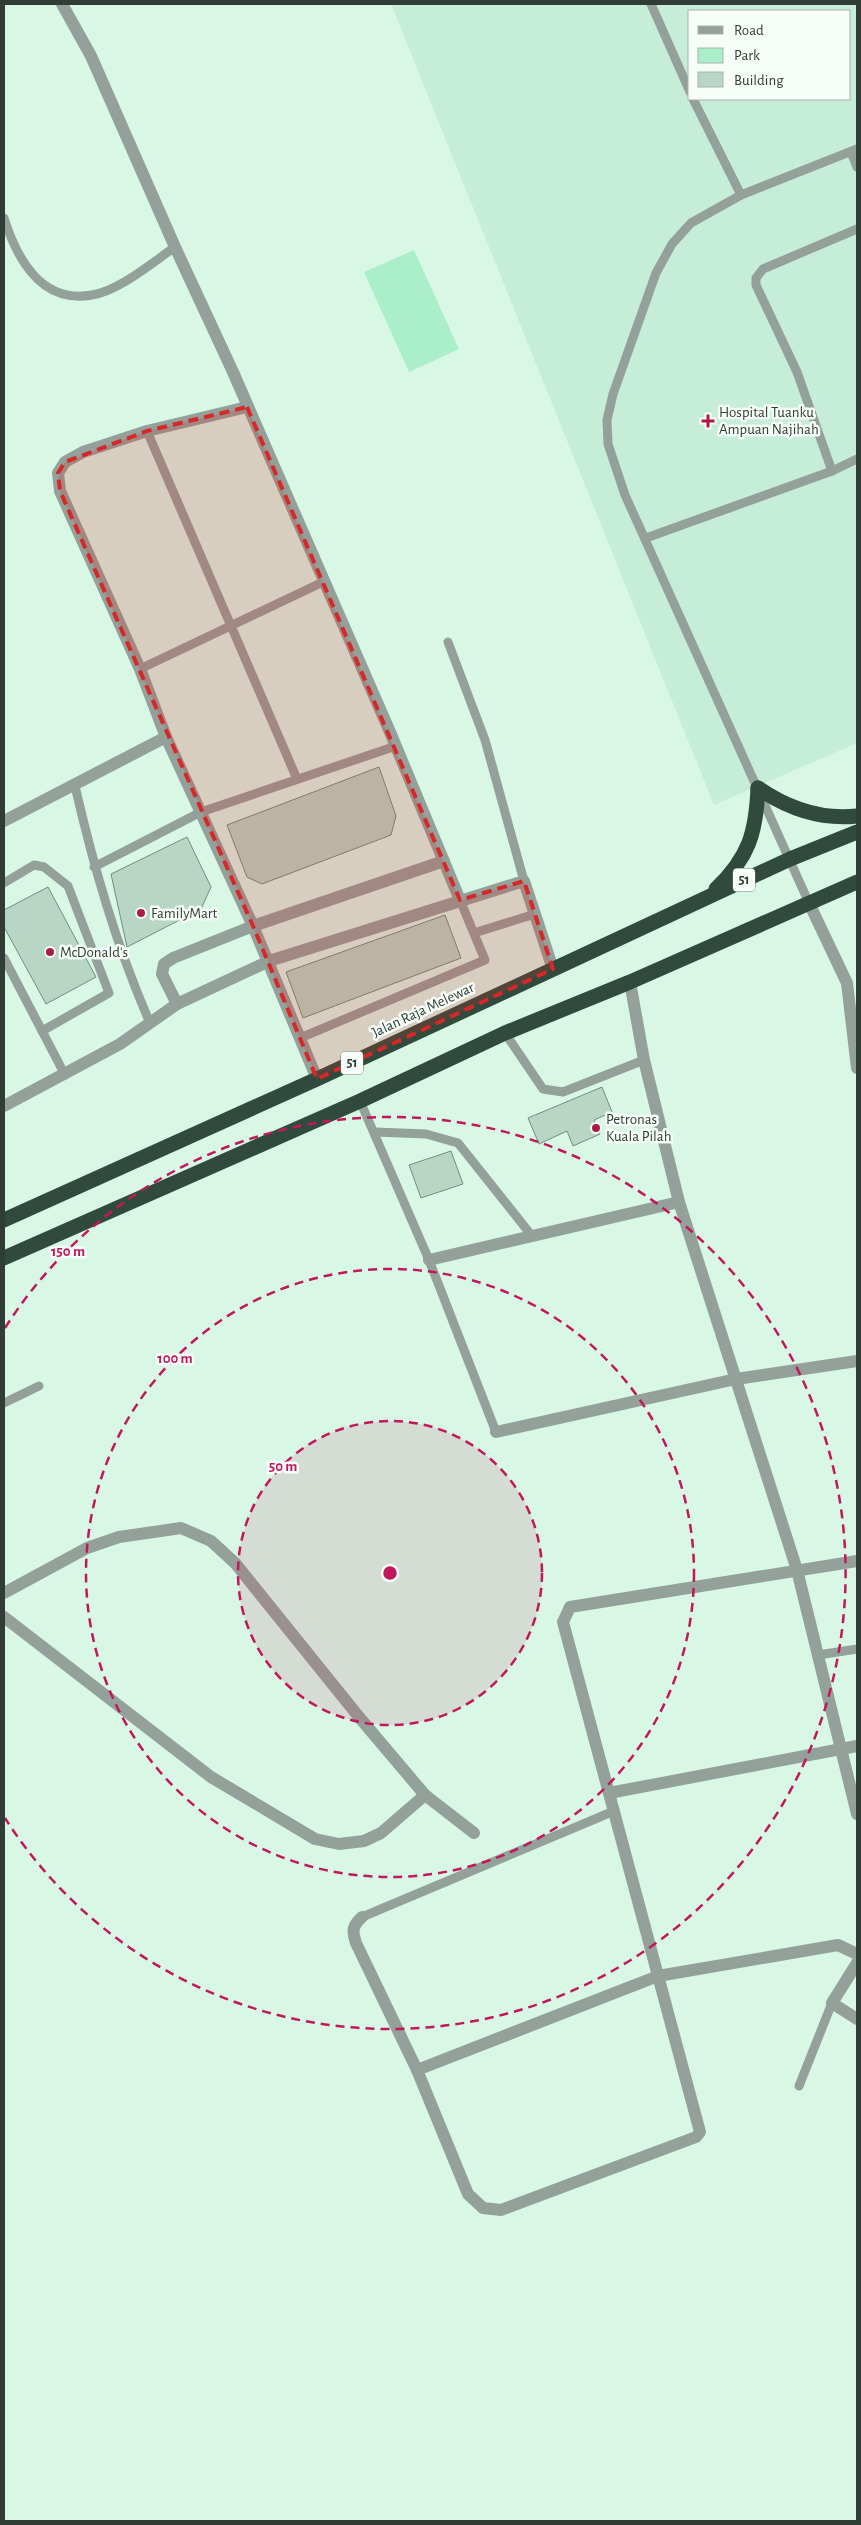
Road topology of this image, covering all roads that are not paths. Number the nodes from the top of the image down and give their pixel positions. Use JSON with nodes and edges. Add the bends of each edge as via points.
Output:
{"nodes":[{"id":1,"x":62,"y":4,"type":"edge"},
{"id":2,"x":651,"y":4,"type":"edge"},
{"id":3,"x":688,"y":87,"type":"edge"},
{"id":4,"x":693,"y":100,"type":"edge"},
{"id":5,"x":854,"y":151,"type":"edge"},
{"id":6,"x":857,"y":167,"type":"edge"},
{"id":7,"x":740,"y":195,"type":"junction"},
{"id":8,"x":4,"y":218,"type":"edge"},
{"id":9,"x":857,"y":229,"type":"edge"},
{"id":10,"x":175,"y":247,"type":"junction"},
{"id":11,"x":247,"y":407,"type":"junction"},
{"id":12,"x":147,"y":431,"type":"junction"},
{"id":13,"x":857,"y":460,"type":"edge"},
{"id":14,"x":832,"y":471,"type":"junction"},
{"id":15,"x":646,"y":538,"type":"junction"},
{"id":16,"x":324,"y":582,"type":"junction"},
{"id":17,"x":231,"y":626,"type":"junction"},
{"id":18,"x":448,"y":642,"type":"dead end"},
{"id":19,"x":140,"y":668,"type":"junction"},
{"id":20,"x":166,"y":737,"type":"junction"},
{"id":21,"x":396,"y":746,"type":"junction"},
{"id":22,"x":297,"y":779,"type":"junction"},
{"id":23,"x":75,"y":786,"type":"junction"},
{"id":24,"x":758,"y":788,"type":"junction"},
{"id":25,"x":201,"y":812,"type":"junction"},
{"id":26,"x":857,"y":816,"type":"edge"},
{"id":27,"x":4,"y":821,"type":"edge"},
{"id":28,"x":857,"y":832,"type":"edge"},
{"id":29,"x":790,"y":859,"type":"junction"},
{"id":30,"x":444,"y":861,"type":"junction"},
{"id":31,"x":94,"y":867,"type":"junction"},
{"id":32,"x":524,"y":881,"type":"junction"},
{"id":33,"x":857,"y":882,"type":"edge"},
{"id":34,"x":4,"y":883,"type":"edge"},
{"id":35,"x":460,"y":900,"type":"junction"},
{"id":36,"x":699,"y":902,"type":"junction"},
{"id":37,"x":809,"y":903,"type":"junction"},
{"id":38,"x":535,"y":914,"type":"junction"},
{"id":39,"x":254,"y":926,"type":"junction"},
{"id":40,"x":474,"y":933,"type":"junction"},
{"id":41,"x":4,"y":958,"type":"edge"},
{"id":42,"x":269,"y":961,"type":"junction"},
{"id":43,"x":553,"y":969,"type":"junction"},
{"id":44,"x":630,"y":982,"type":"junction"},
{"id":45,"x":177,"y":1004,"type":"junction"},
{"id":46,"x":150,"y":1022,"type":"junction"},
{"id":47,"x":42,"y":1031,"type":"junction"},
{"id":48,"x":505,"y":1033,"type":"junction"},
{"id":49,"x":300,"y":1038,"type":"junction"},
{"id":50,"x":644,"y":1060,"type":"junction"},
{"id":51,"x":857,"y":1068,"type":"edge"},
{"id":52,"x":65,"y":1074,"type":"junction"},
{"id":53,"x":317,"y":1079,"type":"junction"},
{"id":54,"x":360,"y":1101,"type":"junction"},
{"id":55,"x":4,"y":1106,"type":"edge"},
{"id":56,"x":375,"y":1132,"type":"junction"},
{"id":57,"x":679,"y":1202,"type":"junction"},
{"id":58,"x":4,"y":1220,"type":"edge"},
{"id":59,"x":532,"y":1236,"type":"junction"},
{"id":60,"x":4,"y":1258,"type":"edge"},
{"id":61,"x":429,"y":1260,"type":"junction"},
{"id":62,"x":857,"y":1361,"type":"edge"},
{"id":63,"x":736,"y":1379,"type":"junction"},
{"id":64,"x":39,"y":1386,"type":"dead end"},
{"id":65,"x":4,"y":1403,"type":"edge"},
{"id":66,"x":496,"y":1432,"type":"joint"},
{"id":67,"x":857,"y":1561,"type":"edge"},
{"id":68,"x":797,"y":1570,"type":"junction"},
{"id":69,"x":4,"y":1594,"type":"edge"},
{"id":70,"x":4,"y":1617,"type":"edge"},
{"id":71,"x":857,"y":1649,"type":"edge"},
{"id":72,"x":818,"y":1655,"type":"junction"},
{"id":73,"x":857,"y":1746,"type":"edge"},
{"id":74,"x":841,"y":1749,"type":"junction"},
{"id":75,"x":609,"y":1793,"type":"junction"},
{"id":76,"x":425,"y":1794,"type":"junction"},
{"id":77,"x":614,"y":1811,"type":"junction"},
{"id":78,"x":857,"y":1814,"type":"edge"},
{"id":79,"x":474,"y":1833,"type":"dead end"},
{"id":80,"x":362,"y":1918,"type":"joint"},
{"id":81,"x":857,"y":1954,"type":"edge"},
{"id":82,"x":857,"y":1963,"type":"edge"},
{"id":83,"x":658,"y":1976,"type":"junction"},
{"id":84,"x":832,"y":2003,"type":"junction"},
{"id":85,"x":857,"y":2019,"type":"edge"},
{"id":86,"x":417,"y":2070,"type":"junction"},
{"id":87,"x":799,"y":2086,"type":"dead end"}],
"edges":[{"from":1,"to":10,"type":"street","via":[[91,56]]},
{"from":2,"to":3,"type":"lane"},
{"from":4,"to":7,"type":"lane"},
{"from":5,"to":6,"type":"lane"},
{"from":5,"to":7,"type":"lane"},
{"from":7,"to":15,"type":"lane","via":[[691,223],[672,244],[656,273],[613,394],[607,420],[608,444],[625,495]]},
{"from":8,"to":10,"type":"lane","via":[[26,269],[52,291],[67,294],[94,295],[137,274]]},
{"from":9,"to":14,"type":"lane","via":[[763,268],[756,278],[756,285],[797,372]]},
{"from":10,"to":11,"type":"street"},
{"from":11,"to":12,"type":"street"},
{"from":11,"to":16,"type":"street"},
{"from":12,"to":17,"type":"lane"},
{"from":12,"to":19,"type":"street","via":[[83,452],[65,462],[58,473],[60,492]]},
{"from":13,"to":14,"type":"lane"},
{"from":14,"to":15,"type":"lane"},
{"from":15,"to":24,"type":"lane"},
{"from":16,"to":17,"type":"lane"},
{"from":16,"to":21,"type":"street"},
{"from":17,"to":19,"type":"lane"},
{"from":17,"to":22,"type":"lane"},
{"from":18,"to":32,"type":"lane","via":[[485,740]]},
{"from":19,"to":20,"type":"street"},
{"from":20,"to":23,"type":"street"},
{"from":20,"to":25,"type":"street"},
{"from":21,"to":22,"type":"lane"},
{"from":21,"to":30,"type":"street"},
{"from":22,"to":25,"type":"lane"},
{"from":23,"to":27,"type":"street"},
{"from":23,"to":31,"type":"lane"},
{"from":24,"to":26,"type":"highway","via":[[804,812],[840,818]]},
{"from":24,"to":29,"type":"lane"},
{"from":24,"to":36,"type":"highway","via":[[754,833],[744,856],[732,874]]},
{"from":25,"to":31,"type":"lane"},
{"from":25,"to":39,"type":"street"},
{"from":28,"to":29,"type":"highway","name":"Jalan Raja Melewar","number":"51"},
{"from":29,"to":36,"type":"highway","name":"Jalan Raja Melewar","number":"51"},
{"from":29,"to":37,"type":"lane"},
{"from":30,"to":35,"type":"street"},
{"from":30,"to":39,"type":"street"},
{"from":31,"to":46,"type":"lane","via":[[119,949]]},
{"from":32,"to":35,"type":"street"},
{"from":32,"to":38,"type":"street"},
{"from":33,"to":37,"type":"highway"},
{"from":34,"to":47,"type":"lane","via":[[34,865],[44,867],[68,886],[109,993]]},
{"from":35,"to":40,"type":"lane"},
{"from":35,"to":42,"type":"street"},
{"from":36,"to":43,"type":"highway","name":"Jalan Raja Melewar","number":"51"},
{"from":37,"to":44,"type":"highway"},
{"from":37,"to":51,"type":"street","via":[[847,983]]},
{"from":38,"to":40,"type":"lane"},
{"from":38,"to":43,"type":"street"},
{"from":39,"to":42,"type":"street"},
{"from":39,"to":45,"type":"street","via":[[164,964],[162,974]]},
{"from":40,"to":49,"type":"lane","via":[[485,960]]},
{"from":41,"to":47,"type":"lane"},
{"from":42,"to":45,"type":"street"},
{"from":42,"to":49,"type":"street"},
{"from":43,"to":53,"type":"highway","name":"Jalan Raja Melewar","number":"51"},
{"from":44,"to":48,"type":"highway"},
{"from":44,"to":50,"type":"street"},
{"from":45,"to":46,"type":"street"},
{"from":46,"to":52,"type":"street","via":[[120,1044]]},
{"from":47,"to":52,"type":"lane"},
{"from":48,"to":50,"type":"lane","via":[[543,1089],[563,1092]]},
{"from":48,"to":54,"type":"highway"},
{"from":49,"to":53,"type":"street"},
{"from":50,"to":57,"type":"street"},
{"from":52,"to":55,"type":"street"},
{"from":53,"to":58,"type":"highway","name":"Jalan Raja Melewar","number":"51"},
{"from":54,"to":56,"type":"lane"},
{"from":54,"to":60,"type":"highway"},
{"from":56,"to":59,"type":"lane","via":[[426,1134],[458,1143]]},
{"from":56,"to":61,"type":"lane"},
{"from":57,"to":59,"type":"street"},
{"from":57,"to":63,"type":"street"},
{"from":59,"to":61,"type":"street"},
{"from":61,"to":66,"type":"lane"},
{"from":62,"to":63,"type":"street"},
{"from":63,"to":66,"type":"street"},
{"from":63,"to":68,"type":"street"},
{"from":64,"to":65,"type":"lane"},
{"from":67,"to":68,"type":"street"},
{"from":68,"to":72,"type":"street"},
{"from":68,"to":75,"type":"street","via":[[570,1607],[564,1622]]},
{"from":69,"to":76,"type":"street","via":[[87,1548],[119,1537],[181,1528],[211,1541],[235,1563]]},
{"from":70,"to":76,"type":"street","via":[[211,1777],[315,1839],[339,1844],[364,1841],[381,1833]]},
{"from":71,"to":72,"type":"lane"},
{"from":72,"to":74,"type":"street"},
{"from":73,"to":74,"type":"street"},
{"from":74,"to":75,"type":"street"},
{"from":74,"to":78,"type":"street"},
{"from":75,"to":77,"type":"street"},
{"from":76,"to":79,"type":"street"},
{"from":77,"to":80,"type":"lane"},
{"from":77,"to":83,"type":"street"},
{"from":80,"to":86,"type":"street","via":[[352,1930],[356,1943]]},
{"from":81,"to":83,"type":"street","via":[[838,1945]]},
{"from":82,"to":84,"type":"street"},
{"from":83,"to":86,"type":"street"},
{"from":83,"to":86,"type":"street","via":[[700,2132],[690,2140],[501,2210],[483,2208],[468,2194]]},
{"from":84,"to":85,"type":"street"},
{"from":84,"to":87,"type":"lane"}]}
